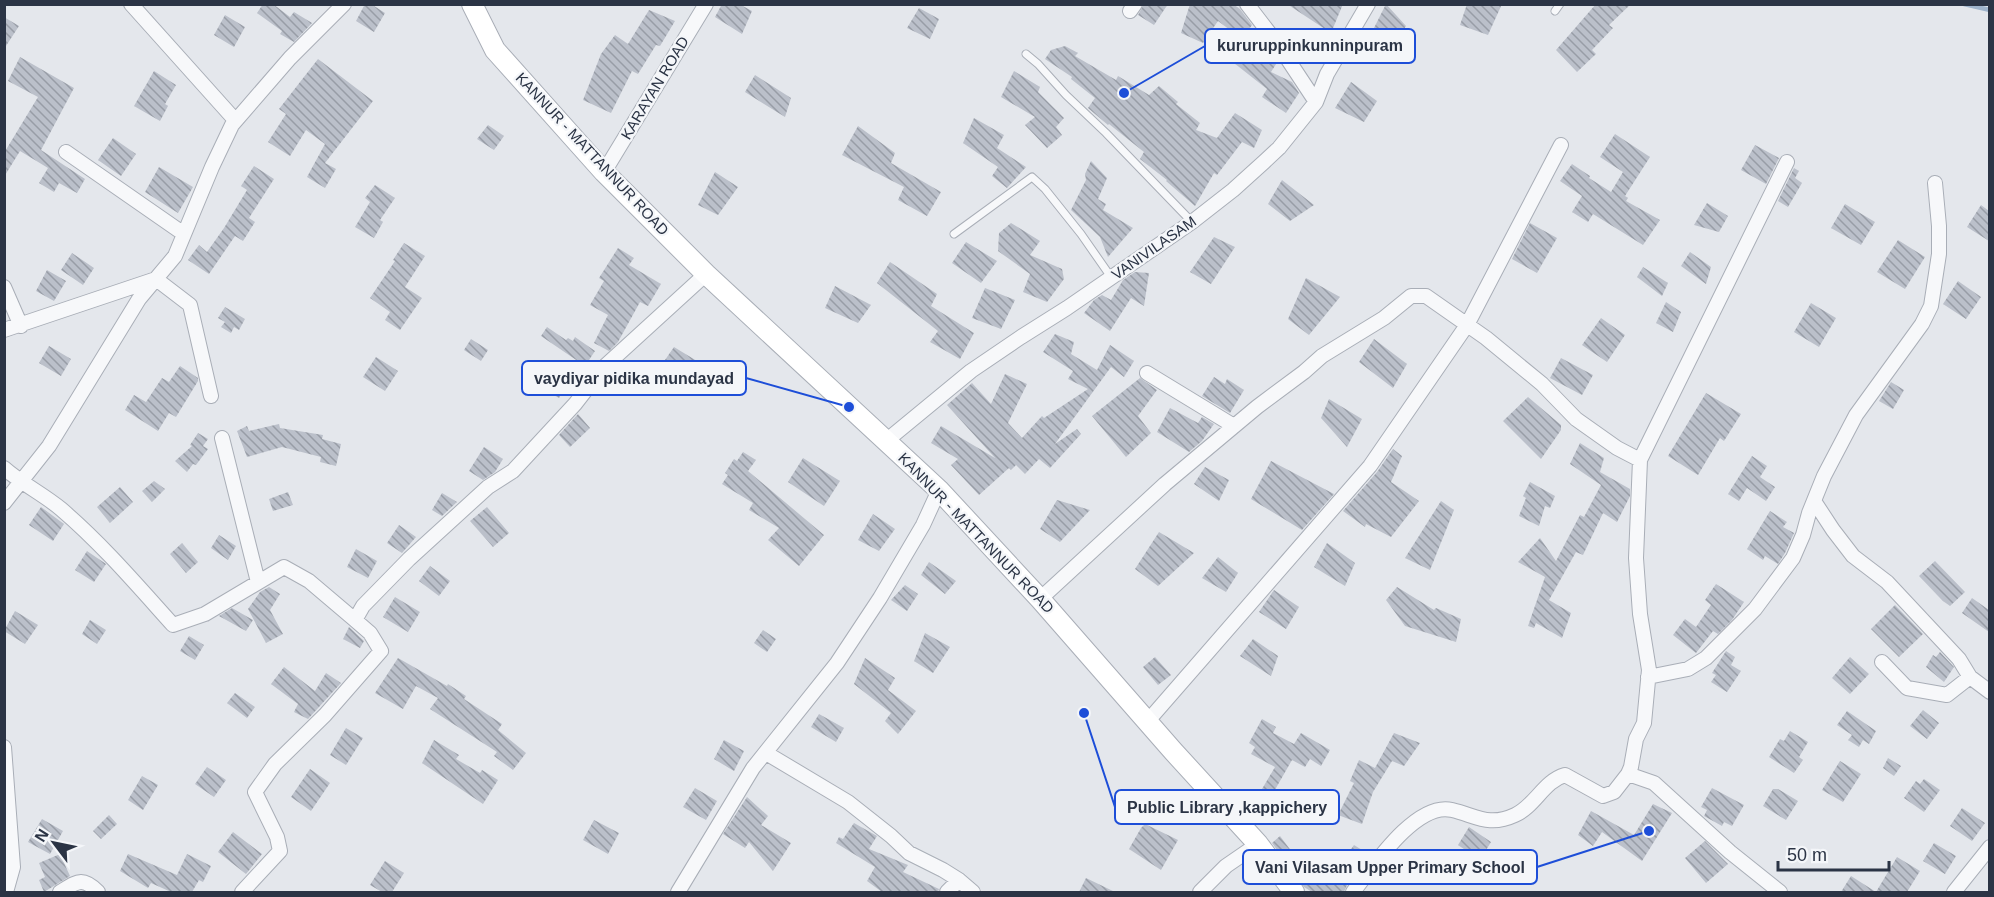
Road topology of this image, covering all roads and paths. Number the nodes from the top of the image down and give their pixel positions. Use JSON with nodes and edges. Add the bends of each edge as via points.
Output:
{"nodes":[{"id":1,"x":131,"y":4,"type":"edge"},
{"id":2,"x":344,"y":4,"type":"edge"},
{"id":3,"x":472,"y":4,"type":"edge"},
{"id":4,"x":706,"y":4,"type":"edge"},
{"id":5,"x":1247,"y":4,"type":"edge"},
{"id":6,"x":1368,"y":4,"type":"edge"},
{"id":7,"x":1026,"y":54,"type":"dead end"},
{"id":8,"x":1316,"y":102,"type":"junction"},
{"id":9,"x":235,"y":120,"type":"junction"},
{"id":10,"x":1561,"y":146,"type":"dead end"},
{"id":11,"x":66,"y":152,"type":"dead end"},
{"id":12,"x":1787,"y":162,"type":"dead end"},
{"id":13,"x":604,"y":172,"type":"junction"},
{"id":14,"x":1935,"y":183,"type":"dead end"},
{"id":15,"x":1192,"y":222,"type":"junction"},
{"id":16,"x":184,"y":234,"type":"junction"},
{"id":17,"x":954,"y":234,"type":"dead end"},
{"id":18,"x":706,"y":274,"type":"junction"},
{"id":19,"x":1111,"y":277,"type":"junction"},
{"id":20,"x":156,"y":279,"type":"junction"},
{"id":21,"x":4,"y":287,"type":"edge"},
{"id":22,"x":1467,"y":325,"type":"junction"},
{"id":23,"x":21,"y":326,"type":"junction"},
{"id":24,"x":4,"y":330,"type":"edge"},
{"id":25,"x":1148,"y":373,"type":"dead end"},
{"id":26,"x":211,"y":396,"type":"dead end"},
{"id":27,"x":1234,"y":426,"type":"junction"},
{"id":28,"x":222,"y":438,"type":"dead end"},
{"id":29,"x":886,"y":441,"type":"junction"},
{"id":30,"x":1641,"y":460,"type":"junction"},
{"id":31,"x":4,"y":468,"type":"edge"},
{"id":32,"x":20,"y":482,"type":"junction"},
{"id":33,"x":939,"y":490,"type":"junction"},
{"id":34,"x":1814,"y":501,"type":"junction"},
{"id":35,"x":4,"y":503,"type":"edge"},
{"id":36,"x":258,"y":582,"type":"junction"},
{"id":37,"x":1040,"y":599,"type":"junction"},
{"id":38,"x":355,"y":620,"type":"junction"},
{"id":39,"x":1882,"y":662,"type":"dead end"},
{"id":40,"x":1648,"y":677,"type":"junction"},
{"id":41,"x":1970,"y":677,"type":"junction"},
{"id":42,"x":1989,"y":692,"type":"edge"},
{"id":43,"x":1147,"y":722,"type":"junction"},
{"id":44,"x":4,"y":747,"type":"edge"},
{"id":45,"x":766,"y":753,"type":"junction"},
{"id":46,"x":1628,"y":774,"type":"junction"},
{"id":47,"x":1258,"y":844,"type":"junction"},
{"id":48,"x":1989,"y":847,"type":"edge"},
{"id":49,"x":959,"y":880,"type":"junction"},
{"id":50,"x":6,"y":892,"type":"edge"},
{"id":51,"x":60,"y":892,"type":"edge"},
{"id":52,"x":98,"y":892,"type":"edge"},
{"id":53,"x":242,"y":892,"type":"edge"},
{"id":54,"x":678,"y":892,"type":"edge"},
{"id":55,"x":947,"y":892,"type":"edge"},
{"id":56,"x":973,"y":892,"type":"edge"},
{"id":57,"x":1200,"y":892,"type":"edge"},
{"id":58,"x":1294,"y":892,"type":"edge"},
{"id":59,"x":1353,"y":892,"type":"edge"},
{"id":60,"x":1780,"y":892,"type":"edge"},
{"id":61,"x":1954,"y":892,"type":"edge"}],
"edges":[{"from":1,"to":9,"type":"street"},
{"from":2,"to":9,"type":"street"},
{"from":3,"to":13,"type":"main road","name":"KANNUR - MATTANNUR ROAD","via":[[495,50]]},
{"from":4,"to":13,"type":"street","name":"KARAYAN ROAD"},
{"from":5,"to":8,"type":"street"},
{"from":6,"to":8,"type":"street","name":"VANIVILASAM","via":[[1327,74]]},
{"from":7,"to":15,"type":"lane"},
{"from":8,"to":15,"type":"street","name":"VANIVILASAM","via":[[1279,148]]},
{"from":9,"to":16,"type":"street"},
{"from":10,"to":22,"type":"street"},
{"from":11,"to":16,"type":"street"},
{"from":12,"to":30,"type":"street"},
{"from":13,"to":18,"type":"main road","name":"KANNUR - MATTANNUR ROAD"},
{"from":14,"to":34,"type":"street","via":[[1939,254],[1931,306],[1856,415]]},
{"from":15,"to":19,"type":"street","name":"VANIVILASAM"},
{"from":16,"to":20,"type":"street","via":[[175,256]]},
{"from":17,"to":19,"type":"lane","via":[[1032,177],[1081,234]]},
{"from":18,"to":29,"type":"main road","name":"KANNUR - MATTANNUR ROAD"},
{"from":18,"to":38,"type":"street","via":[[603,368],[513,471],[488,487],[409,559],[363,606]]},
{"from":19,"to":29,"type":"street","name":"VANIVILASAM","via":[[971,371]]},
{"from":20,"to":23,"type":"street"},
{"from":20,"to":26,"type":"street","via":[[190,305]]},
{"from":20,"to":32,"type":"street","via":[[138,299],[49,446]]},
{"from":21,"to":23,"type":"street"},
{"from":22,"to":27,"type":"street","via":[[1426,296],[1411,296],[1384,318],[1322,356]]},
{"from":22,"to":30,"type":"street","via":[[1542,384],[1576,419]]},
{"from":22,"to":43,"type":"street","via":[[1370,466]]},
{"from":23,"to":24,"type":"street"},
{"from":25,"to":27,"type":"street"},
{"from":27,"to":37,"type":"street"},
{"from":28,"to":36,"type":"street"},
{"from":29,"to":33,"type":"main road","name":"KANNUR - MATTANNUR ROAD"},
{"from":30,"to":40,"type":"street","via":[[1636,558]]},
{"from":31,"to":32,"type":"street"},
{"from":32,"to":35,"type":"street"},
{"from":32,"to":36,"type":"street","via":[[59,508],[173,625],[205,614]]},
{"from":33,"to":37,"type":"main road","name":"KANNUR - MATTANNUR ROAD"},
{"from":33,"to":45,"type":"street","via":[[880,598],[837,663]]},
{"from":34,"to":40,"type":"street","via":[[1793,558],[1755,609],[1706,658],[1688,669]]},
{"from":34,"to":41,"type":"street","via":[[1853,556],[1887,582],[1959,659]]},
{"from":36,"to":38,"type":"street","via":[[284,567],[309,581]]},
{"from":37,"to":43,"type":"main road","name":"KANNUR - MATTANNUR ROAD"},
{"from":38,"to":53,"type":"street","via":[[370,633],[381,651],[275,764],[255,792],[280,851]]},
{"from":39,"to":41,"type":"street","via":[[1907,688],[1947,695]]},
{"from":40,"to":46,"type":"street","via":[[1644,723]]},
{"from":41,"to":42,"type":"street"},
{"from":43,"to":47,"type":"main road","name":"KANNUR - MATTANNUR ROAD"},
{"from":44,"to":50,"type":"street","via":[[13,867]]},
{"from":45,"to":49,"type":"street","via":[[861,812],[909,853]]},
{"from":45,"to":54,"type":"street","via":[[739,790]]},
{"from":46,"to":59,"type":"street","via":[[1614,792],[1603,796],[1565,775],[1555,778],[1516,814],[1500,819],[1484,821],[1449,809],[1419,818],[1396,838]]},
{"from":46,"to":60,"type":"street","via":[[1654,783]]},
{"from":47,"to":57,"type":"street","via":[[1226,866]]},
{"from":47,"to":58,"type":"main road","name":"KANNUR - MATTANNUR ROAD"},
{"from":48,"to":61,"type":"street"},
{"from":49,"to":55,"type":"street"},
{"from":49,"to":56,"type":"street"},
{"from":51,"to":52,"type":"street","via":[[84,882]]}]}
